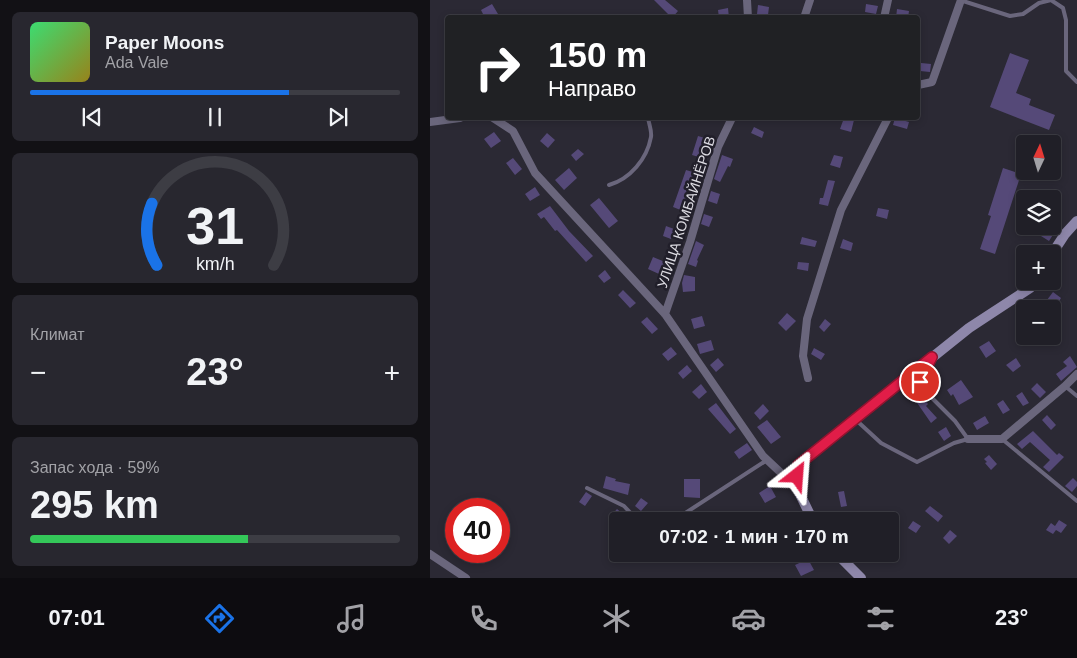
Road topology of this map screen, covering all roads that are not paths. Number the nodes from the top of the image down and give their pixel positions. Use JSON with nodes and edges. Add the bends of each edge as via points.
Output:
{"nodes":[{"id":1,"x":747,"y":0,"type":"edge"},
{"id":2,"x":810,"y":0,"type":"edge"},
{"id":3,"x":888,"y":0,"type":"edge"},
{"id":4,"x":961,"y":0,"type":"edge"},
{"id":5,"x":748,"y":15,"type":"edge"},
{"id":6,"x":805,"y":15,"type":"edge"},
{"id":7,"x":885,"y":15,"type":"edge"},
{"id":8,"x":1077,"y":82,"type":"edge"},
{"id":9,"x":920,"y":84,"type":"edge"},
{"id":10,"x":445,"y":120,"type":"edge"},
{"id":11,"x":496,"y":120,"type":"edge"},
{"id":12,"x":648,"y":120,"type":"edge"},
{"id":13,"x":731,"y":120,"type":"edge"},
{"id":14,"x":887,"y":120,"type":"edge"},
{"id":15,"x":430,"y":122,"type":"edge"},
{"id":16,"x":609,"y":185,"type":"dead end"},
{"id":17,"x":1077,"y":221,"type":"edge"},
{"id":18,"x":1058,"y":245,"type":"edge"},
{"id":19,"x":1027,"y":290,"type":"edge"},
{"id":20,"x":665,"y":314,"type":"junction"},
{"id":21,"x":932,"y":357,"type":"junction"},
{"id":22,"x":1077,"y":374,"type":"edge"},
{"id":23,"x":808,"y":378,"type":"dead end"},
{"id":24,"x":1065,"y":386,"type":"junction"},
{"id":25,"x":1077,"y":396,"type":"edge"},
{"id":26,"x":855,"y":419,"type":"junction"},
{"id":27,"x":968,"y":439,"type":"junction"},
{"id":28,"x":1002,"y":439,"type":"junction"},
{"id":29,"x":767,"y":460,"type":"junction"},
{"id":30,"x":587,"y":488,"type":"dead end"},
{"id":31,"x":797,"y":488,"type":"junction"},
{"id":32,"x":1077,"y":501,"type":"edge"},
{"id":33,"x":630,"y":512,"type":"edge"},
{"id":34,"x":687,"y":512,"type":"edge"},
{"id":35,"x":809,"y":512,"type":"edge"},
{"id":36,"x":430,"y":554,"type":"edge"},
{"id":37,"x":845,"y":562,"type":"edge"},
{"id":38,"x":466,"y":578,"type":"edge"},
{"id":39,"x":861,"y":578,"type":"edge"}],
"edges":[{"from":1,"to":5,"type":"street"},
{"from":2,"to":6,"type":"street"},
{"from":3,"to":7,"type":"street"},
{"from":4,"to":8,"type":"lane","via":[[1010,16],[1023,14],[1039,3],[1051,0],[1063,8],[1066,71]]},
{"from":4,"to":9,"type":"street","via":[[932,82]]},
{"from":10,"to":15,"type":"street"},
{"from":11,"to":20,"type":"street","via":[[513,131],[536,173]]},
{"from":12,"to":16,"type":"lane","via":[[651,136],[646,152],[625,179]]},
{"from":13,"to":20,"type":"street","name":"УЛИЦА КОМБАЙНЁРОВ","via":[[718,147]]},
{"from":14,"to":23,"type":"street","via":[[841,210],[808,319],[803,356]]},
{"from":17,"to":18,"type":"street"},
{"from":19,"to":21,"type":"street"},
{"from":20,"to":29,"type":"street"},
{"from":21,"to":26,"type":"street"},
{"from":21,"to":27,"type":"lane","via":[[920,382],[923,389]]},
{"from":22,"to":24,"type":"street"},
{"from":24,"to":25,"type":"lane"},
{"from":24,"to":28,"type":"street"},
{"from":26,"to":27,"type":"lane","via":[[881,443],[917,462]]},
{"from":26,"to":31,"type":"street","via":[[798,465]]},
{"from":27,"to":28,"type":"street"},
{"from":28,"to":32,"type":"lane"},
{"from":29,"to":31,"type":"street"},
{"from":29,"to":34,"type":"lane"},
{"from":30,"to":33,"type":"lane"},
{"from":31,"to":35,"type":"street"},
{"from":36,"to":38,"type":"street"},
{"from":37,"to":39,"type":"street"}]}
